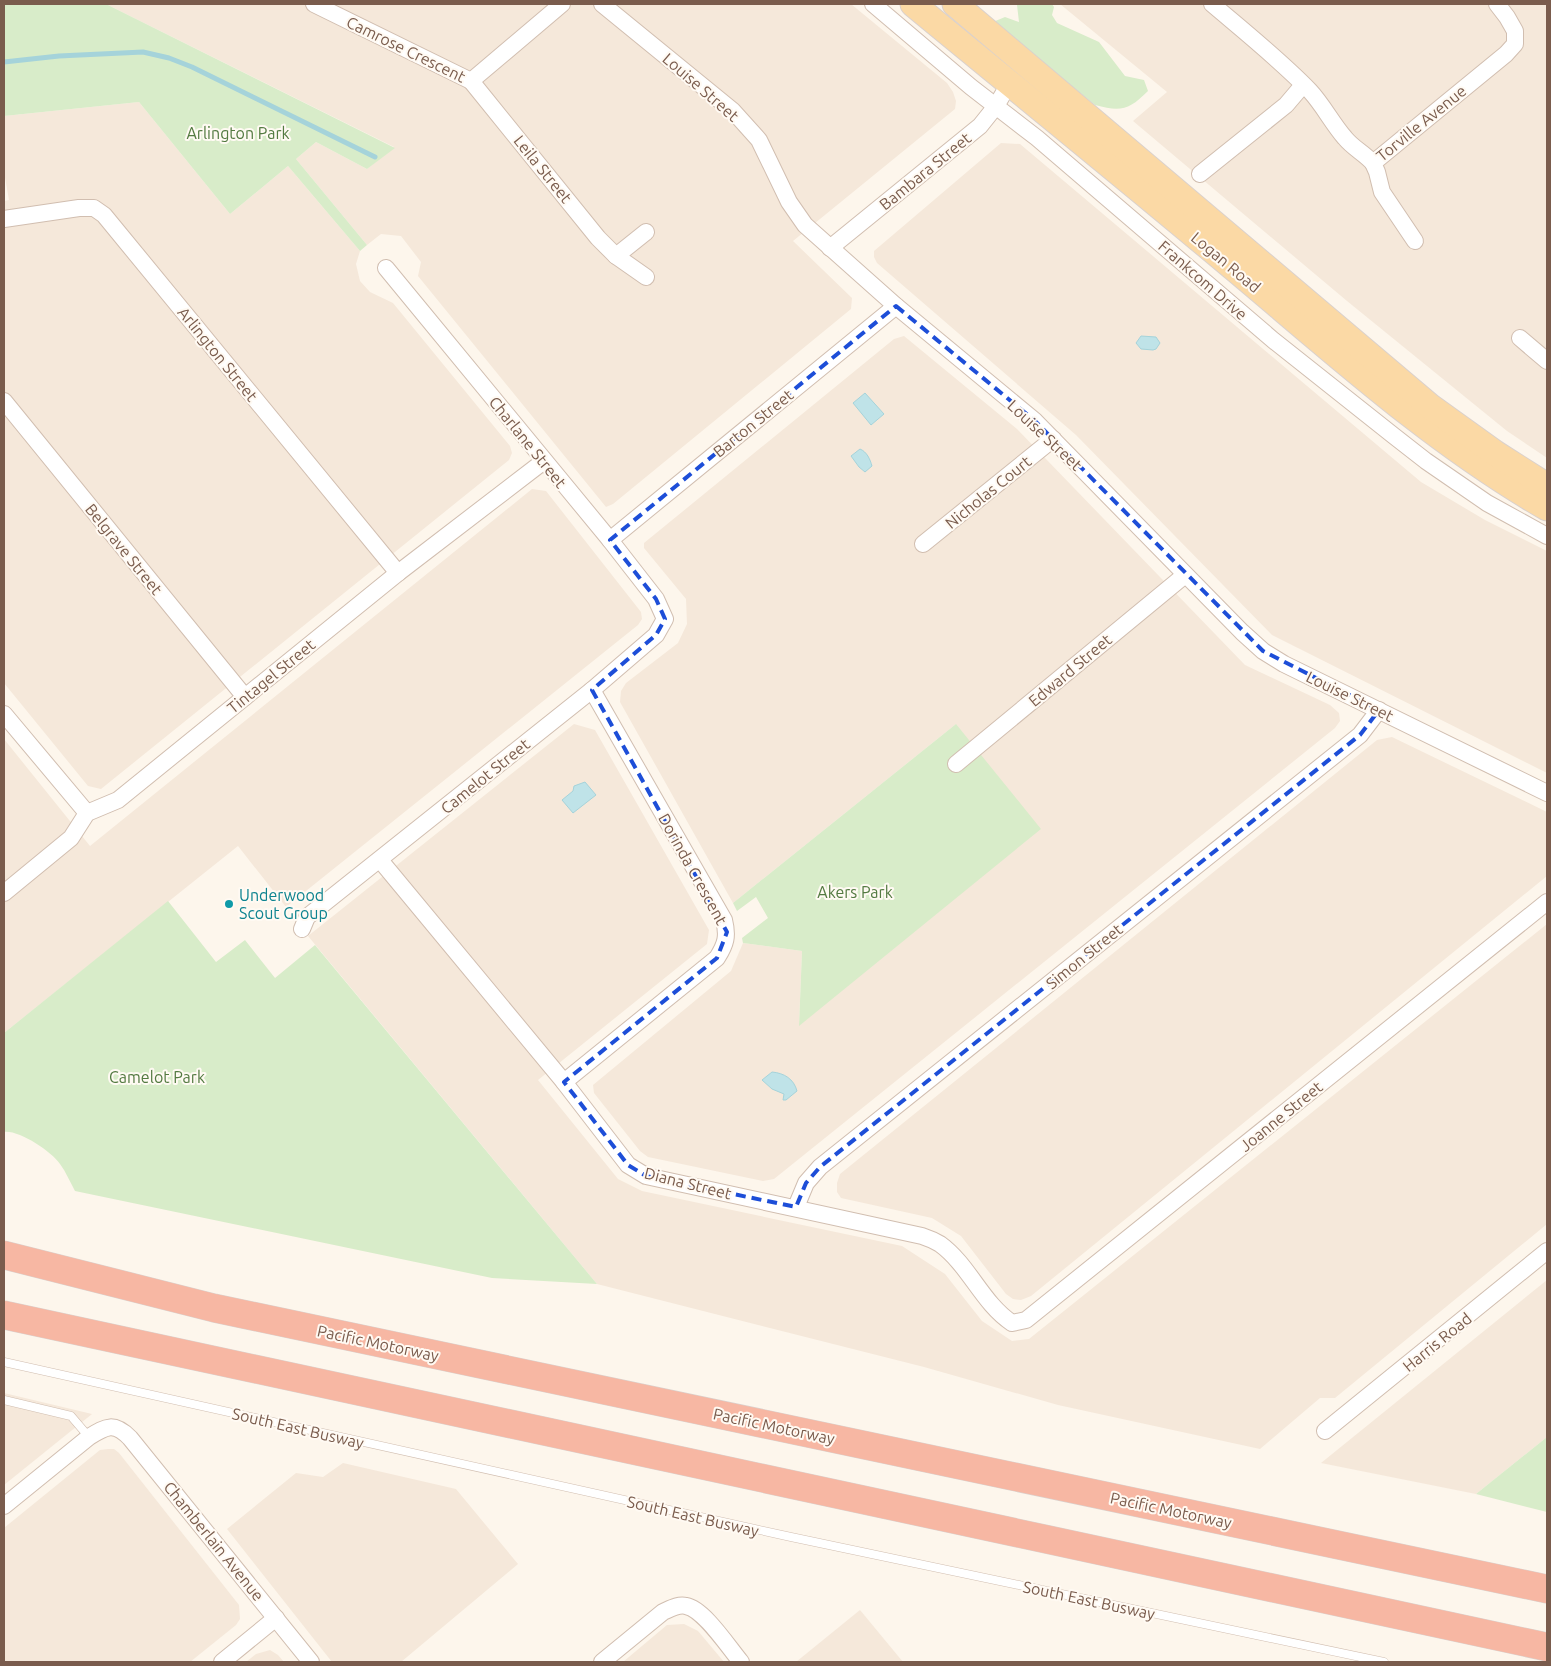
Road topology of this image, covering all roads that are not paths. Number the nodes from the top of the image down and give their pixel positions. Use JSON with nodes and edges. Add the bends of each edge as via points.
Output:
{"nodes":[{"id":1,"x":314,"y":4,"type":"edge"},
{"id":2,"x":562,"y":4,"type":"edge"},
{"id":3,"x":602,"y":4,"type":"edge"},
{"id":4,"x":873,"y":4,"type":"edge"},
{"id":5,"x":913,"y":4,"type":"edge"},
{"id":6,"x":955,"y":4,"type":"edge"},
{"id":7,"x":1212,"y":4,"type":"edge"},
{"id":8,"x":1496,"y":4,"type":"edge"},
{"id":9,"x":471,"y":81,"type":"junction"},
{"id":10,"x":1010,"y":84,"type":"junction"},
{"id":11,"x":1303,"y":84,"type":"junction"},
{"id":12,"x":996,"y":106,"type":"junction"},
{"id":13,"x":1373,"y":163,"type":"junction"},
{"id":14,"x":1200,"y":174,"type":"dead end"},
{"id":15,"x":4,"y":219,"type":"edge"},
{"id":16,"x":646,"y":232,"type":"dead end"},
{"id":17,"x":1415,"y":241,"type":"dead end"},
{"id":18,"x":830,"y":248,"type":"junction"},
{"id":19,"x":616,"y":256,"type":"junction"},
{"id":20,"x":386,"y":268,"type":"dead end"},
{"id":21,"x":646,"y":277,"type":"dead end"},
{"id":22,"x":896,"y":306,"type":"junction"},
{"id":23,"x":1520,"y":338,"type":"dead end"},
{"id":24,"x":1547,"y":361,"type":"edge"},
{"id":25,"x":4,"y":401,"type":"edge"},
{"id":26,"x":1053,"y":439,"type":"junction"},
{"id":27,"x":544,"y":461,"type":"junction"},
{"id":28,"x":1547,"y":486,"type":"edge"},
{"id":29,"x":1547,"y":508,"type":"edge"},
{"id":30,"x":1547,"y":536,"type":"edge"},
{"id":31,"x":610,"y":540,"type":"junction"},
{"id":32,"x":924,"y":544,"type":"dead end"},
{"id":33,"x":398,"y":573,"type":"junction"},
{"id":34,"x":1185,"y":575,"type":"junction"},
{"id":35,"x":665,"y":619,"type":"joint"},
{"id":36,"x":592,"y":690,"type":"junction"},
{"id":37,"x":245,"y":697,"type":"junction"},
{"id":38,"x":1379,"y":710,"type":"junction"},
{"id":39,"x":4,"y":714,"type":"edge"},
{"id":40,"x":956,"y":764,"type":"dead end"},
{"id":41,"x":1547,"y":793,"type":"edge"},
{"id":42,"x":87,"y":813,"type":"junction"},
{"id":43,"x":380,"y":860,"type":"junction"},
{"id":44,"x":4,"y":893,"type":"edge"},
{"id":45,"x":1547,"y":902,"type":"edge"},
{"id":46,"x":302,"y":929,"type":"dead end"},
{"id":47,"x":564,"y":1082,"type":"junction"},
{"id":48,"x":796,"y":1208,"type":"junction"},
{"id":49,"x":1547,"y":1251,"type":"edge"},
{"id":50,"x":4,"y":1255,"type":"edge"},
{"id":51,"x":4,"y":1315,"type":"edge"},
{"id":52,"x":1012,"y":1322,"type":"joint"},
{"id":53,"x":4,"y":1362,"type":"edge"},
{"id":54,"x":4,"y":1400,"type":"edge"},
{"id":55,"x":1325,"y":1431,"type":"dead end"},
{"id":56,"x":89,"y":1437,"type":"junction"},
{"id":57,"x":4,"y":1506,"type":"edge"},
{"id":58,"x":1547,"y":1589,"type":"edge"},
{"id":59,"x":276,"y":1618,"type":"junction"},
{"id":60,"x":1547,"y":1647,"type":"edge"},
{"id":61,"x":222,"y":1662,"type":"edge"},
{"id":62,"x":312,"y":1662,"type":"edge"},
{"id":63,"x":602,"y":1662,"type":"edge"},
{"id":64,"x":741,"y":1662,"type":"edge"},
{"id":65,"x":1384,"y":1662,"type":"edge"}],
"edges":[{"from":1,"to":9,"type":"street","name":"Camrose Crescent"},
{"from":2,"to":9,"type":"street","name":"Camrose Crescent"},
{"from":3,"to":18,"type":"street","name":"Louise Street","via":[[733,111],[759,140],[789,202],[806,225]]},
{"from":4,"to":12,"type":"street","name":"Frankcom Drive"},
{"from":5,"to":10,"type":"main road","name":"Logan Road"},
{"from":6,"to":28,"type":"main road","name":"Logan Road","via":[[1430,406]]},
{"from":7,"to":11,"type":"street","name":"Torville Avenue"},
{"from":8,"to":13,"type":"street","name":"Torville Avenue","via":[[1515,31],[1515,44]]},
{"from":9,"to":19,"type":"street","name":"Leila Street"},
{"from":10,"to":12,"type":"street","name":"Bambara Street"},
{"from":10,"to":29,"type":"main road","name":"Logan Road","via":[[1419,422],[1493,475]]},
{"from":11,"to":13,"type":"street","name":"Torville Avenue","via":[[1344,137]]},
{"from":11,"to":14,"type":"street","via":[[1286,104]]},
{"from":12,"to":18,"type":"street","name":"Bambara Street","via":[[970,134]]},
{"from":12,"to":30,"type":"street","name":"Frankcom Drive","via":[[1266,335],[1394,436],[1487,503]]},
{"from":13,"to":17,"type":"street","via":[[1382,192]]},
{"from":15,"to":33,"type":"street","name":"Arlington Street","via":[[79,208],[94,208],[104,214]]},
{"from":16,"to":19,"type":"street"},
{"from":18,"to":22,"type":"street","name":"Louise Street"},
{"from":19,"to":21,"type":"street","name":"Leila Street"},
{"from":20,"to":27,"type":"street","name":"Charlane Street"},
{"from":22,"to":26,"type":"street","name":"Louise Street"},
{"from":22,"to":31,"type":"street","name":"Barton Street"},
{"from":23,"to":24,"type":"street"},
{"from":25,"to":37,"type":"street","name":"Belgrave Street"},
{"from":26,"to":32,"type":"street","name":"Nicholas Court"},
{"from":26,"to":34,"type":"street","name":"Louise Street"},
{"from":27,"to":31,"type":"street","name":"Charlane Street"},
{"from":27,"to":33,"type":"street","name":"Tintagel Street"},
{"from":31,"to":35,"type":"street","name":"Charlane Street","via":[[656,599]]},
{"from":33,"to":37,"type":"street","name":"Tintagel Street"},
{"from":34,"to":38,"type":"street","name":"Louise Street","via":[[1263,651]]},
{"from":34,"to":40,"type":"street","name":"Edward Street"},
{"from":35,"to":36,"type":"street","name":"Camelot Street","via":[[656,635]]},
{"from":36,"to":43,"type":"street","name":"Camelot Street"},
{"from":36,"to":47,"type":"street","name":"Dorinda Crescent","via":[[724,920],[727,932],[725,945],[717,958]]},
{"from":37,"to":42,"type":"street","name":"Tintagel Street","via":[[118,800]]},
{"from":38,"to":41,"type":"street","name":"Louise Street"},
{"from":38,"to":48,"type":"street","name":"Simon Street","via":[[1360,735],[820,1167],[806,1183]]},
{"from":39,"to":42,"type":"street"},
{"from":42,"to":44,"type":"street","via":[[71,838]]},
{"from":43,"to":46,"type":"street","name":"Camelot Street","via":[[307,917]]},
{"from":43,"to":47,"type":"street","name":"Diana Street"},
{"from":45,"to":52,"type":"street","name":"Joanne Street","via":[[1026,1320]]},
{"from":47,"to":48,"type":"street","name":"Diana Street","via":[[628,1165],[646,1176]]},
{"from":48,"to":52,"type":"street","name":"Diana Street","via":[[922,1236],[939,1243],[1000,1315]]},
{"from":49,"to":55,"type":"street","name":"Harris Road"},
{"from":50,"to":58,"type":"highway","name":"Pacific Motorway","via":[[214,1308]]},
{"from":51,"to":60,"type":"highway"},
{"from":53,"to":65,"type":"lane","name":"South East Busway","via":[[791,1537]]},
{"from":54,"to":56,"type":"lane","via":[[71,1416]]},
{"from":56,"to":57,"type":"street"},
{"from":56,"to":59,"type":"street","name":"Chamberlain Avenue","via":[[112,1426],[123,1431]]},
{"from":59,"to":61,"type":"street"},
{"from":59,"to":62,"type":"street","name":"Chamberlain Avenue"},
{"from":63,"to":64,"type":"street","via":[[663,1612],[685,1605],[703,1616]]}]}
